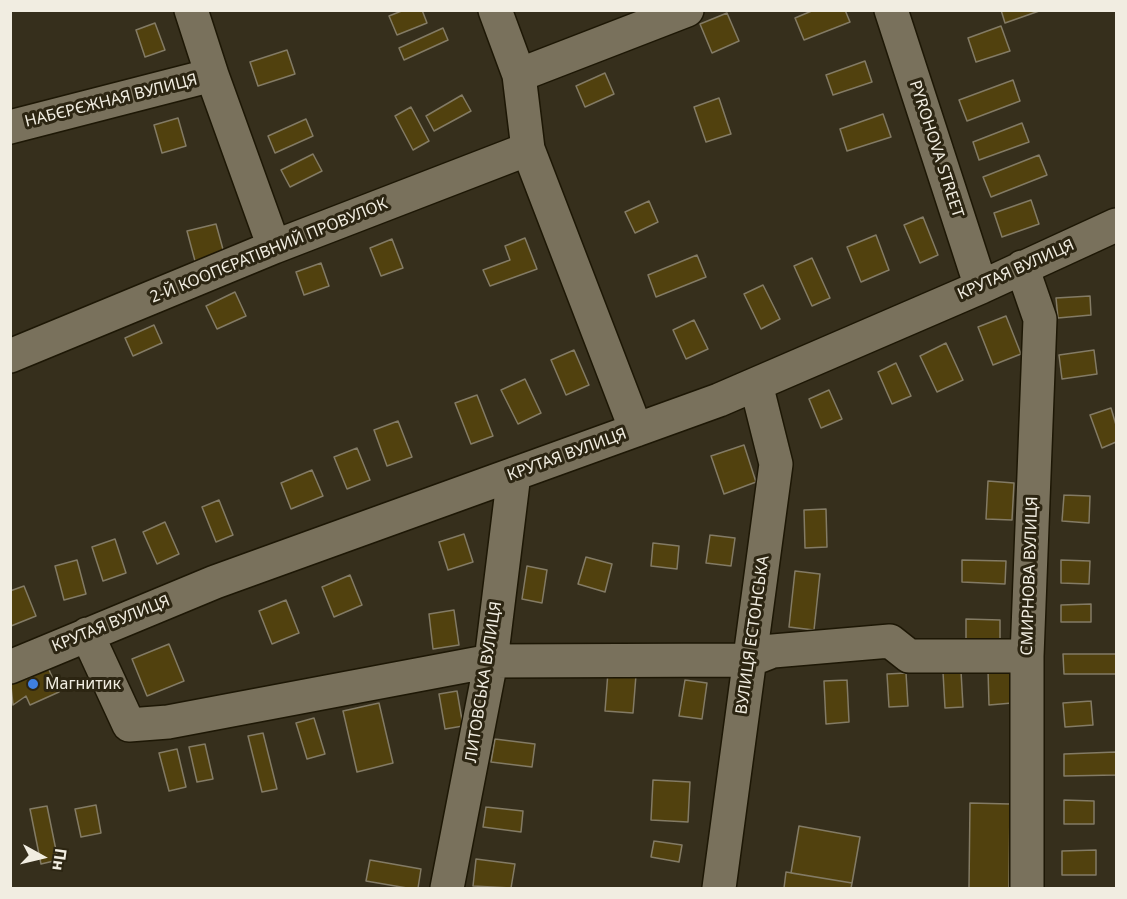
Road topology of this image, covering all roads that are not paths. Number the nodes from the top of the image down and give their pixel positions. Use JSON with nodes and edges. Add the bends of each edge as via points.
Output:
{"nodes":[{"id":1,"x":191,"y":10,"type":"edge"},
{"id":2,"x":495,"y":10,"type":"edge"},
{"id":3,"x":687,"y":10,"type":"edge"},
{"id":4,"x":891,"y":10,"type":"edge"},
{"id":5,"x":212,"y":75,"type":"junction"},
{"id":6,"x":519,"y":75,"type":"junction"},
{"id":7,"x":10,"y":127,"type":"edge"},
{"id":8,"x":528,"y":149,"type":"junction"},
{"id":9,"x":1116,"y":225,"type":"edge"},
{"id":10,"x":274,"y":247,"type":"junction"},
{"id":11,"x":1022,"y":267,"type":"junction"},
{"id":12,"x":981,"y":287,"type":"junction"},
{"id":13,"x":10,"y":356,"type":"edge"},
{"id":14,"x":756,"y":384,"type":"junction"},
{"id":15,"x":636,"y":430,"type":"junction"},
{"id":16,"x":514,"y":474,"type":"junction"},
{"id":17,"x":87,"y":634,"type":"junction"},
{"id":18,"x":1028,"y":656,"type":"junction"},
{"id":19,"x":750,"y":660,"type":"junction"},
{"id":20,"x":491,"y":661,"type":"junction"},
{"id":21,"x":10,"y":667,"type":"edge"},
{"id":22,"x":447,"y":888,"type":"edge"},
{"id":23,"x":719,"y":888,"type":"edge"},
{"id":24,"x":1027,"y":888,"type":"edge"}],
"edges":[{"from":1,"to":5,"type":"street"},
{"from":2,"to":6,"type":"street"},
{"from":3,"to":6,"type":"street"},
{"from":4,"to":12,"type":"street","name":"PYROHOVA STREET"},
{"from":5,"to":7,"type":"street","name":"НАБЄРЄЖНАЯ ВУЛИЦЯ"},
{"from":5,"to":10,"type":"street"},
{"from":6,"to":8,"type":"street"},
{"from":8,"to":10,"type":"street","name":"2-Й КООПЄРАТІВНИЙ ПРОВУЛОК"},
{"from":8,"to":15,"type":"street"},
{"from":9,"to":11,"type":"street","name":"КРУТАЯ ВУЛИЦЯ"},
{"from":10,"to":13,"type":"street","name":"2-Й КООПЄРАТІВНИЙ ПРОВУЛОК"},
{"from":11,"to":12,"type":"street","name":"КРУТАЯ ВУЛИЦЯ"},
{"from":11,"to":18,"type":"street","name":"СМИРНОВА ВУЛИЦЯ","via":[[1040,319]]},
{"from":12,"to":14,"type":"street","name":"КРУТАЯ ВУЛИЦЯ"},
{"from":14,"to":15,"type":"street","name":"КРУТАЯ ВУЛИЦЯ"},
{"from":14,"to":19,"type":"street","name":"ВУЛИЦЯ ЕСТОНСЬКА","via":[[776,464]]},
{"from":15,"to":16,"type":"street","name":"КРУТАЯ ВУЛИЦЯ"},
{"from":16,"to":17,"type":"street","name":"КРУТАЯ ВУЛИЦЯ","via":[[215,582]]},
{"from":16,"to":20,"type":"street","name":"ЛИТОВСЬКА ВУЛИЦЯ"},
{"from":17,"to":20,"type":"street","via":[[129,725],[168,722]]},
{"from":17,"to":21,"type":"street","name":"КРУТАЯ ВУЛИЦЯ"},
{"from":18,"to":19,"type":"street","via":[[909,656],[890,641],[773,651]]},
{"from":18,"to":24,"type":"street","name":"СМИРНОВА ВУЛИЦЯ"},
{"from":19,"to":20,"type":"street"},
{"from":19,"to":23,"type":"street","name":"ВУЛИЦЯ ЕСТОНСЬКА"},
{"from":20,"to":22,"type":"street","name":"ЛИТОВСЬКА ВУЛИЦЯ"}]}
